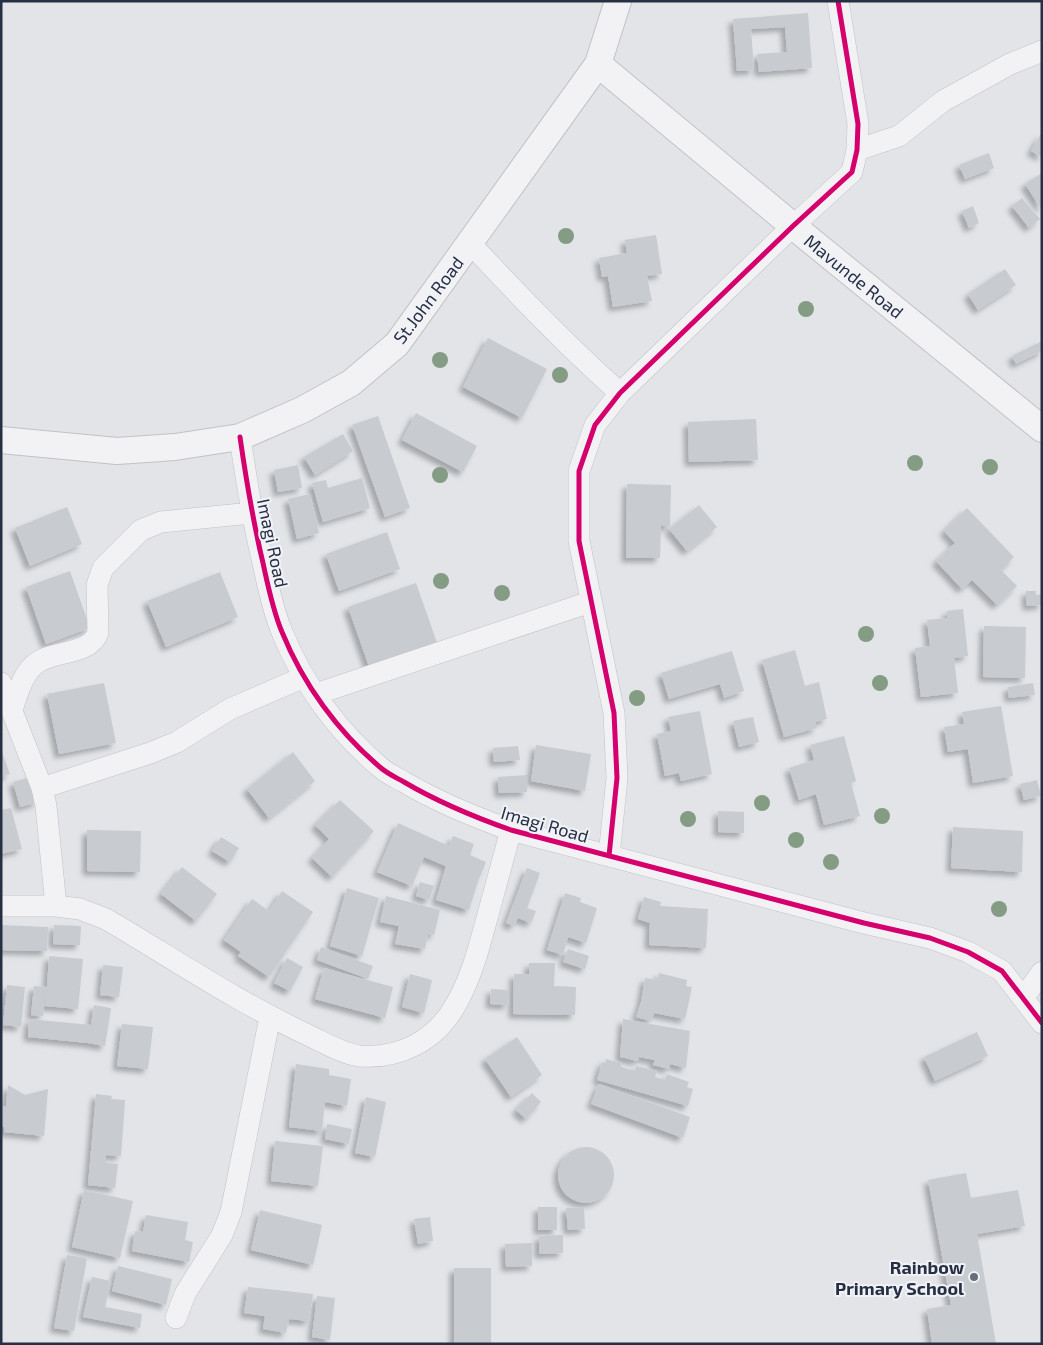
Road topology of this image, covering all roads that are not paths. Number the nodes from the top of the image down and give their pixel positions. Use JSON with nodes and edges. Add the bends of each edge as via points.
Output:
{"nodes":[{"id":1,"x":618,"y":1,"type":"edge"},
{"id":2,"x":838,"y":1,"type":"edge"},
{"id":3,"x":1042,"y":52,"type":"edge"},
{"id":4,"x":598,"y":64,"type":"junction"},
{"id":5,"x":858,"y":150,"type":"junction"},
{"id":6,"x":793,"y":226,"type":"junction"},
{"id":7,"x":470,"y":243,"type":"junction"},
{"id":8,"x":620,"y":393,"type":"junction"},
{"id":9,"x":1042,"y":429,"type":"edge"},
{"id":10,"x":240,"y":437,"type":"junction"},
{"id":11,"x":1,"y":440,"type":"edge"},
{"id":12,"x":251,"y":513,"type":"junction"},
{"id":13,"x":590,"y":602,"type":"junction"},
{"id":14,"x":1,"y":683,"type":"edge"},
{"id":15,"x":310,"y":685,"type":"junction"},
{"id":16,"x":12,"y":710,"type":"junction"},
{"id":17,"x":42,"y":788,"type":"junction"},
{"id":18,"x":510,"y":830,"type":"junction"},
{"id":19,"x":609,"y":856,"type":"junction"},
{"id":20,"x":1,"y":906,"type":"edge"},
{"id":21,"x":56,"y":906,"type":"junction"},
{"id":22,"x":1042,"y":972,"type":"edge"},
{"id":23,"x":1024,"y":997,"type":"junction"},
{"id":24,"x":270,"y":1017,"type":"junction"},
{"id":25,"x":1042,"y":1023,"type":"edge"},
{"id":26,"x":176,"y":1318,"type":"dead end"}],
"edges":[{"from":1,"to":4,"type":"street","name":"St.John Road"},
{"from":2,"to":5,"type":"street","via":[[858,124]]},
{"from":3,"to":5,"type":"street","via":[[1010,64],[943,101],[899,136]]},
{"from":4,"to":6,"type":"street","name":"Mavunde Road"},
{"from":4,"to":7,"type":"street","name":"St.John Road"},
{"from":5,"to":6,"type":"street","via":[[852,172]]},
{"from":6,"to":8,"type":"street"},
{"from":6,"to":9,"type":"street","name":"Mavunde Road"},
{"from":7,"to":8,"type":"street","via":[[582,360]]},
{"from":7,"to":10,"type":"street","name":"St.John Road","via":[[397,344],[351,383],[302,410]]},
{"from":8,"to":13,"type":"street","via":[[595,425],[579,471],[579,541]]},
{"from":10,"to":11,"type":"street","name":"St.John Road","via":[[175,447],[117,450]]},
{"from":10,"to":12,"type":"street","name":"Imagi Road"},
{"from":12,"to":15,"type":"street","name":"Imagi Road","via":[[281,631]]},
{"from":12,"to":16,"type":"street","via":[[160,522],[141,530],[103,568],[97,585],[98,633],[95,640],[86,647],[35,664],[26,674]]},
{"from":13,"to":15,"type":"street"},
{"from":13,"to":19,"type":"street","via":[[614,713],[617,778]]},
{"from":14,"to":16,"type":"street"},
{"from":15,"to":17,"type":"street","via":[[230,709],[168,746]]},
{"from":15,"to":18,"type":"street","name":"Imagi Road","via":[[350,738],[382,769],[425,794]]},
{"from":16,"to":17,"type":"street"},
{"from":17,"to":21,"type":"street"},
{"from":18,"to":19,"type":"street","name":"Imagi Road"},
{"from":18,"to":24,"type":"street","via":[[468,983],[454,1009],[433,1034],[395,1053],[358,1056]]},
{"from":19,"to":23,"type":"street","name":"Imagi Road","via":[[930,938],[968,952],[1002,971]]},
{"from":20,"to":21,"type":"street"},
{"from":21,"to":24,"type":"street","via":[[80,909],[106,919]]},
{"from":22,"to":23,"type":"street"},
{"from":23,"to":25,"type":"street","name":"Imagi Road"},
{"from":24,"to":26,"type":"street","via":[[231,1212],[222,1235],[186,1294]]}]}
